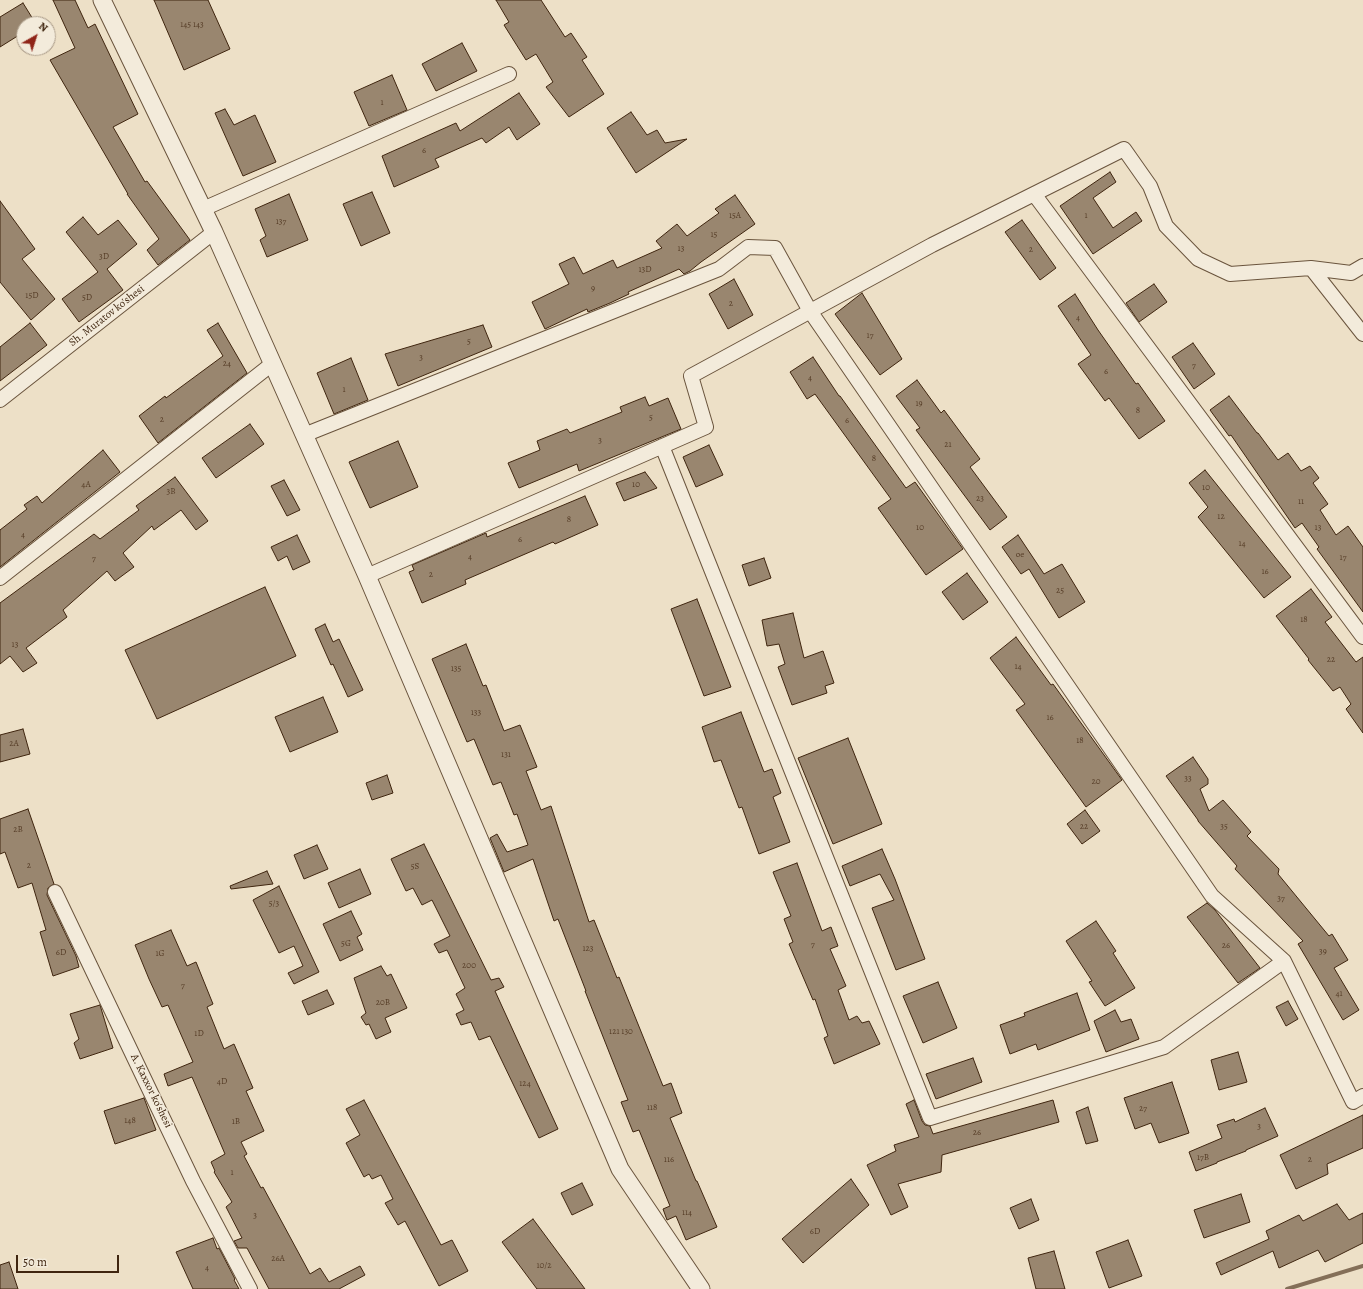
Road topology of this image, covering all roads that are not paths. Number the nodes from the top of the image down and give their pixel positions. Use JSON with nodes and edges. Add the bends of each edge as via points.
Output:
{"nodes":[{"id":1,"x":102,"y":0,"type":"edge"},
{"id":2,"x":509,"y":74,"type":"dead end"},
{"id":3,"x":1034,"y":194,"type":"junction"},
{"id":4,"x":203,"y":209,"type":"junction"},
{"id":5,"x":214,"y":232,"type":"junction"},
{"id":6,"x":1363,"y":266,"type":"edge"},
{"id":7,"x":1311,"y":268,"type":"junction"},
{"id":8,"x":810,"y":311,"type":"junction"},
{"id":9,"x":1363,"y":334,"type":"edge"},
{"id":10,"x":272,"y":364,"type":"junction"},
{"id":11,"x":0,"y":400,"type":"edge"},
{"id":12,"x":304,"y":435,"type":"junction"},
{"id":13,"x":662,"y":446,"type":"junction"},
{"id":14,"x":367,"y":576,"type":"junction"},
{"id":15,"x":0,"y":578,"type":"edge"},
{"id":16,"x":1363,"y":637,"type":"edge"},
{"id":17,"x":55,"y":892,"type":"dead end"},
{"id":18,"x":1284,"y":961,"type":"junction"},
{"id":19,"x":1363,"y":1096,"type":"edge"},
{"id":20,"x":250,"y":1289,"type":"edge"},
{"id":21,"x":701,"y":1289,"type":"edge"}],
"edges":[{"from":1,"to":4,"type":"street"},
{"from":2,"to":4,"type":"street"},
{"from":3,"to":7,"type":"street","via":[[1124,149],[1150,186],[1166,226],[1198,259],[1230,274]]},
{"from":3,"to":8,"type":"street","via":[[932,245]]},
{"from":3,"to":16,"type":"street"},
{"from":4,"to":5,"type":"street"},
{"from":5,"to":10,"type":"street"},
{"from":5,"to":11,"type":"street","name":"Sh. Muratov ko'shesi"},
{"from":6,"to":7,"type":"street","via":[[1350,273]]},
{"from":7,"to":9,"type":"street"},
{"from":8,"to":12,"type":"street","via":[[775,248],[748,247],[719,269]]},
{"from":8,"to":13,"type":"street","via":[[690,376],[706,427]]},
{"from":8,"to":18,"type":"street","via":[[1212,896]]},
{"from":10,"to":12,"type":"street"},
{"from":10,"to":15,"type":"street"},
{"from":12,"to":14,"type":"street"},
{"from":13,"to":14,"type":"street"},
{"from":13,"to":18,"type":"street","via":[[930,1118],[1164,1047]]},
{"from":14,"to":21,"type":"street","via":[[620,1169]]},
{"from":17,"to":20,"type":"street","name":"A. Kaxxor ko'shesi","via":[[193,1181]]},
{"from":18,"to":19,"type":"street","via":[[1353,1102]]}]}
